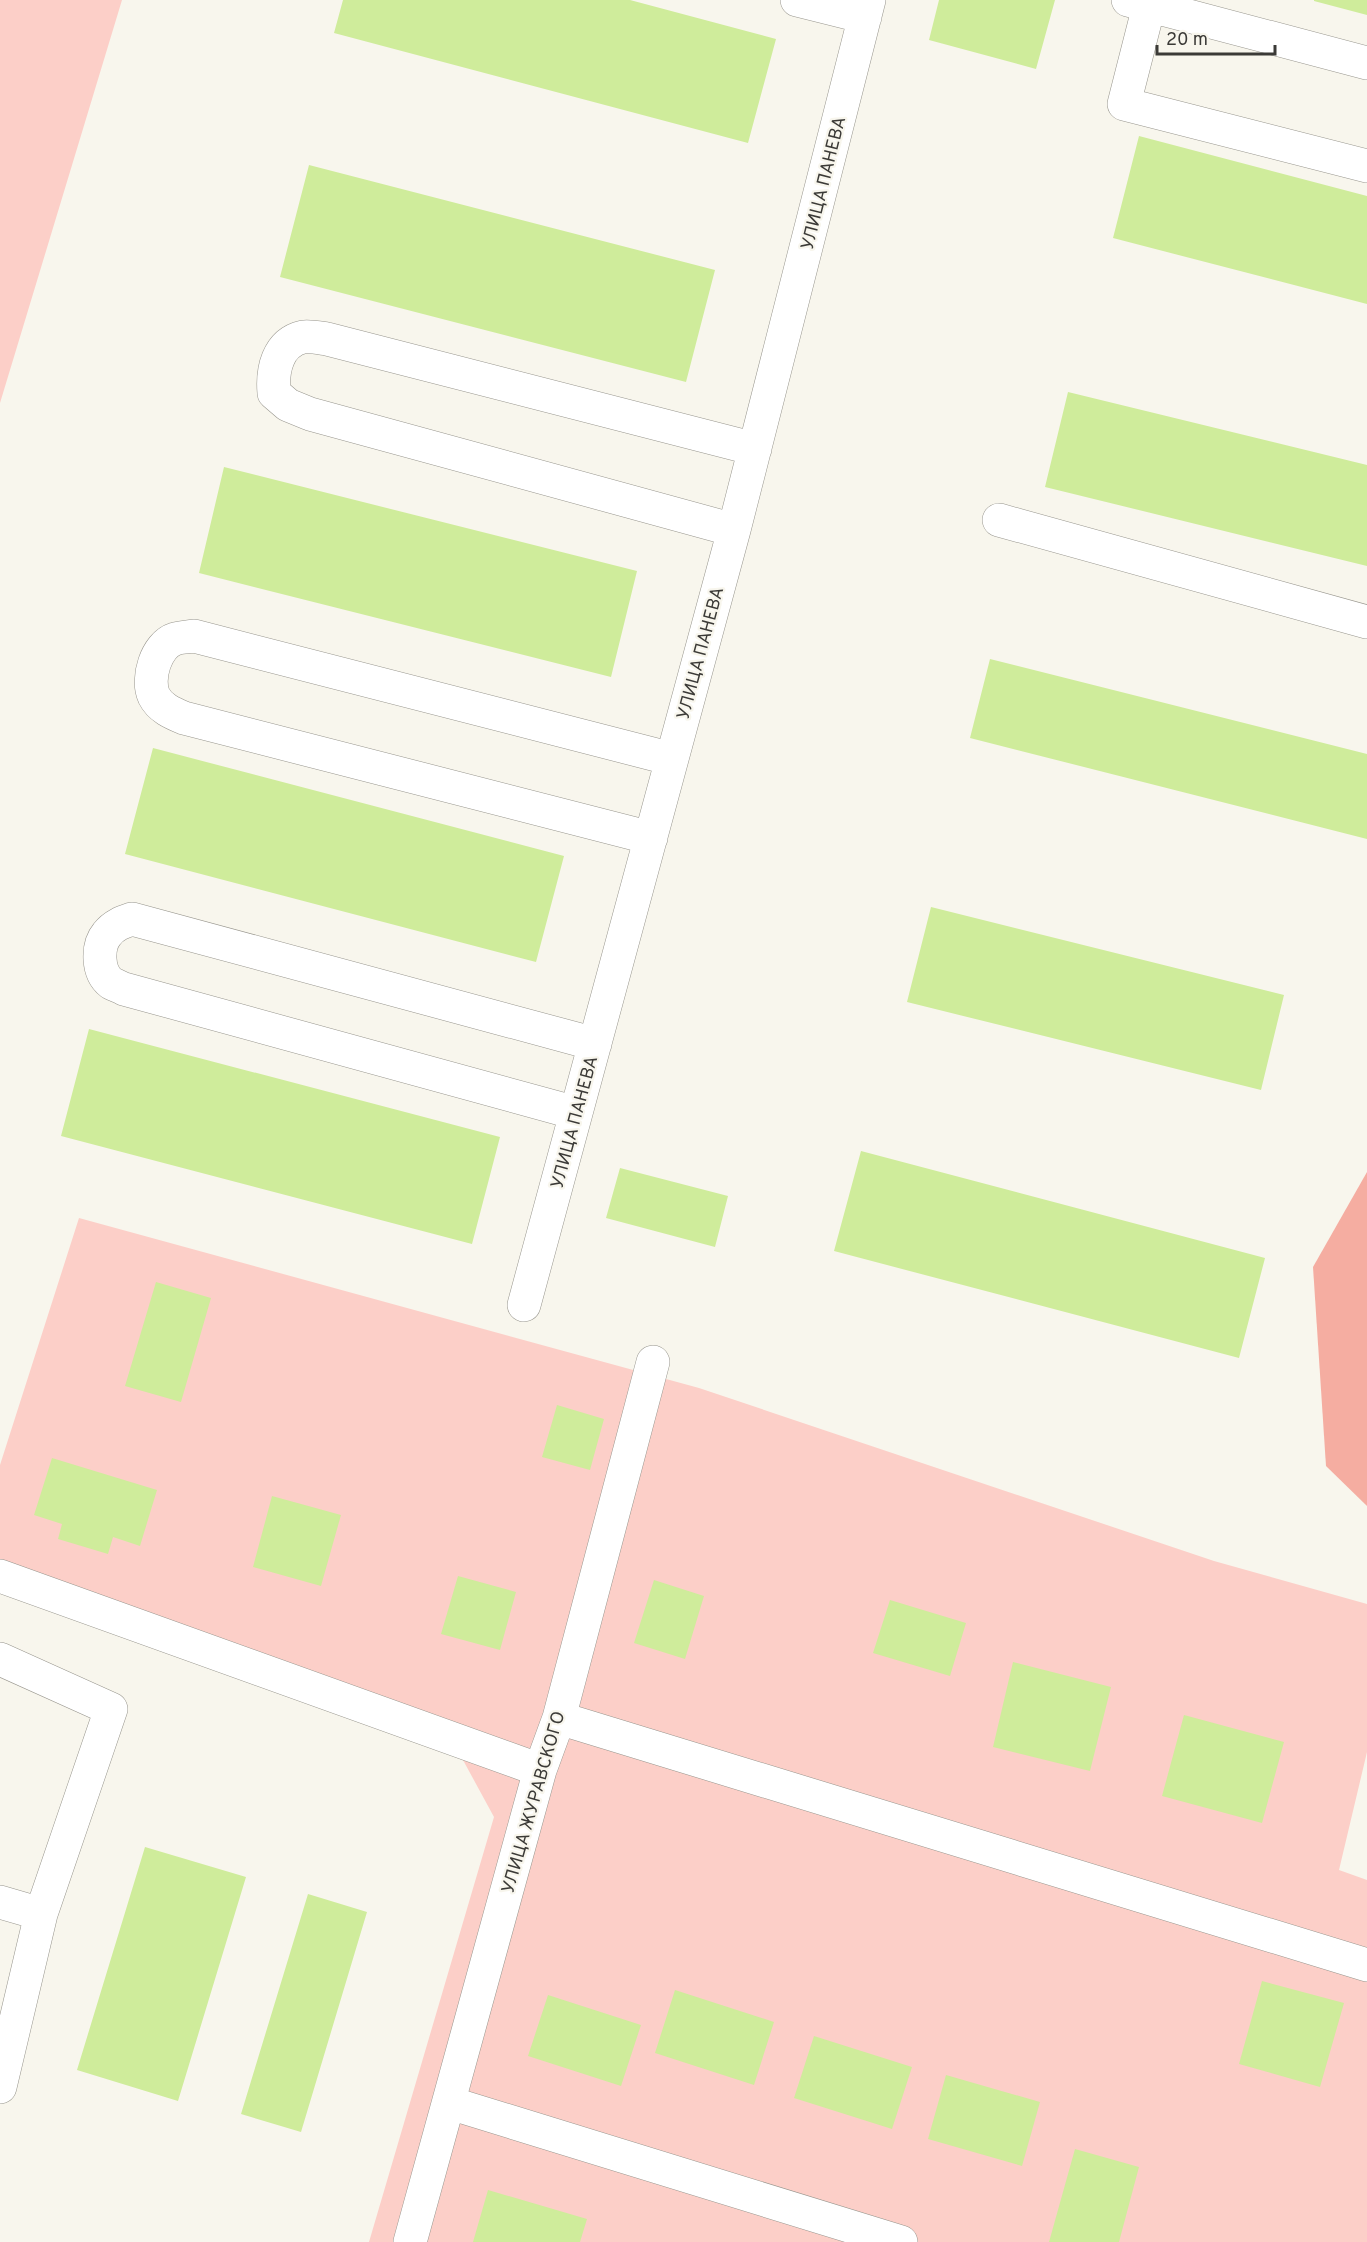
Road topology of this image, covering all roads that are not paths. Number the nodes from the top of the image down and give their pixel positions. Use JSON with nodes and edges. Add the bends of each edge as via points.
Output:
{"nodes":[{"id":1,"x":797,"y":0,"type":"edge"},
{"id":2,"x":1139,"y":3,"type":"edge"},
{"id":3,"x":867,"y":9,"type":"edge"},
{"id":4,"x":1367,"y":63,"type":"edge"},
{"id":5,"x":1367,"y":166,"type":"edge"},
{"id":6,"x":755,"y":449,"type":"junction"},
{"id":7,"x":999,"y":520,"type":"dead end"},
{"id":8,"x":734,"y":530,"type":"junction"},
{"id":9,"x":1367,"y":622,"type":"edge"},
{"id":10,"x":672,"y":759,"type":"junction"},
{"id":11,"x":651,"y":838,"type":"junction"},
{"id":12,"x":595,"y":1044,"type":"junction"},
{"id":13,"x":576,"y":1113,"type":"junction"},
{"id":14,"x":524,"y":1305,"type":"dead end"},
{"id":15,"x":653,"y":1362,"type":"dead end"},
{"id":16,"x":0,"y":1576,"type":"edge"},
{"id":17,"x":0,"y":1659,"type":"edge"},
{"id":18,"x":559,"y":1718,"type":"junction"},
{"id":19,"x":540,"y":1770,"type":"junction"},
{"id":20,"x":0,"y":1902,"type":"edge"},
{"id":21,"x":41,"y":1914,"type":"junction"},
{"id":22,"x":1367,"y":1965,"type":"edge"},
{"id":23,"x":0,"y":2087,"type":"edge"},
{"id":24,"x":450,"y":2103,"type":"junction"},
{"id":25,"x":410,"y":2242,"type":"edge"},
{"id":26,"x":901,"y":2242,"type":"edge"}],
"edges":[{"from":1,"to":3,"type":"street"},
{"from":2,"to":4,"type":"street"},
{"from":2,"to":5,"type":"street","via":[[1124,104]]},
{"from":3,"to":6,"type":"street","name":"УЛИЦА ПАНЕВА"},
{"from":6,"to":8,"type":"street","name":"УЛИЦА ПАНЕВА"},
{"from":6,"to":8,"type":"street","via":[[327,339],[304,337],[290,343],[278,357],[274,393],[288,405],[310,414]]},
{"from":7,"to":9,"type":"street"},
{"from":8,"to":10,"type":"street","name":"УЛИЦА ПАНЕВА"},
{"from":10,"to":11,"type":"street","name":"УЛИЦА ПАНЕВА"},
{"from":10,"to":11,"type":"street","via":[[194,636],[173,639],[159,653],[151,676],[154,696],[166,711],[184,717]]},
{"from":11,"to":12,"type":"street","name":"УЛИЦА ПАНЕВА"},
{"from":12,"to":13,"type":"street","name":"УЛИЦА ПАНЕВА"},
{"from":12,"to":13,"type":"street","via":[[132,919],[117,924],[106,935],[100,953],[102,970],[110,982],[124,989]]},
{"from":13,"to":14,"type":"street","name":"УЛИЦА ПАНЕВА"},
{"from":15,"to":18,"type":"street","name":"УЛИЦА ЖУРАВСКОГО"},
{"from":16,"to":19,"type":"street"},
{"from":17,"to":21,"type":"street","via":[[111,1709]]},
{"from":18,"to":19,"type":"street","name":"УЛИЦА ЖУРАВСКОГО"},
{"from":18,"to":22,"type":"street"},
{"from":19,"to":24,"type":"street","name":"УЛИЦА ЖУРАВСКОГО"},
{"from":20,"to":21,"type":"street"},
{"from":21,"to":23,"type":"street"},
{"from":24,"to":25,"type":"street","name":"УЛИЦА ЖУРАВСКОГО"},
{"from":24,"to":26,"type":"street"}]}
